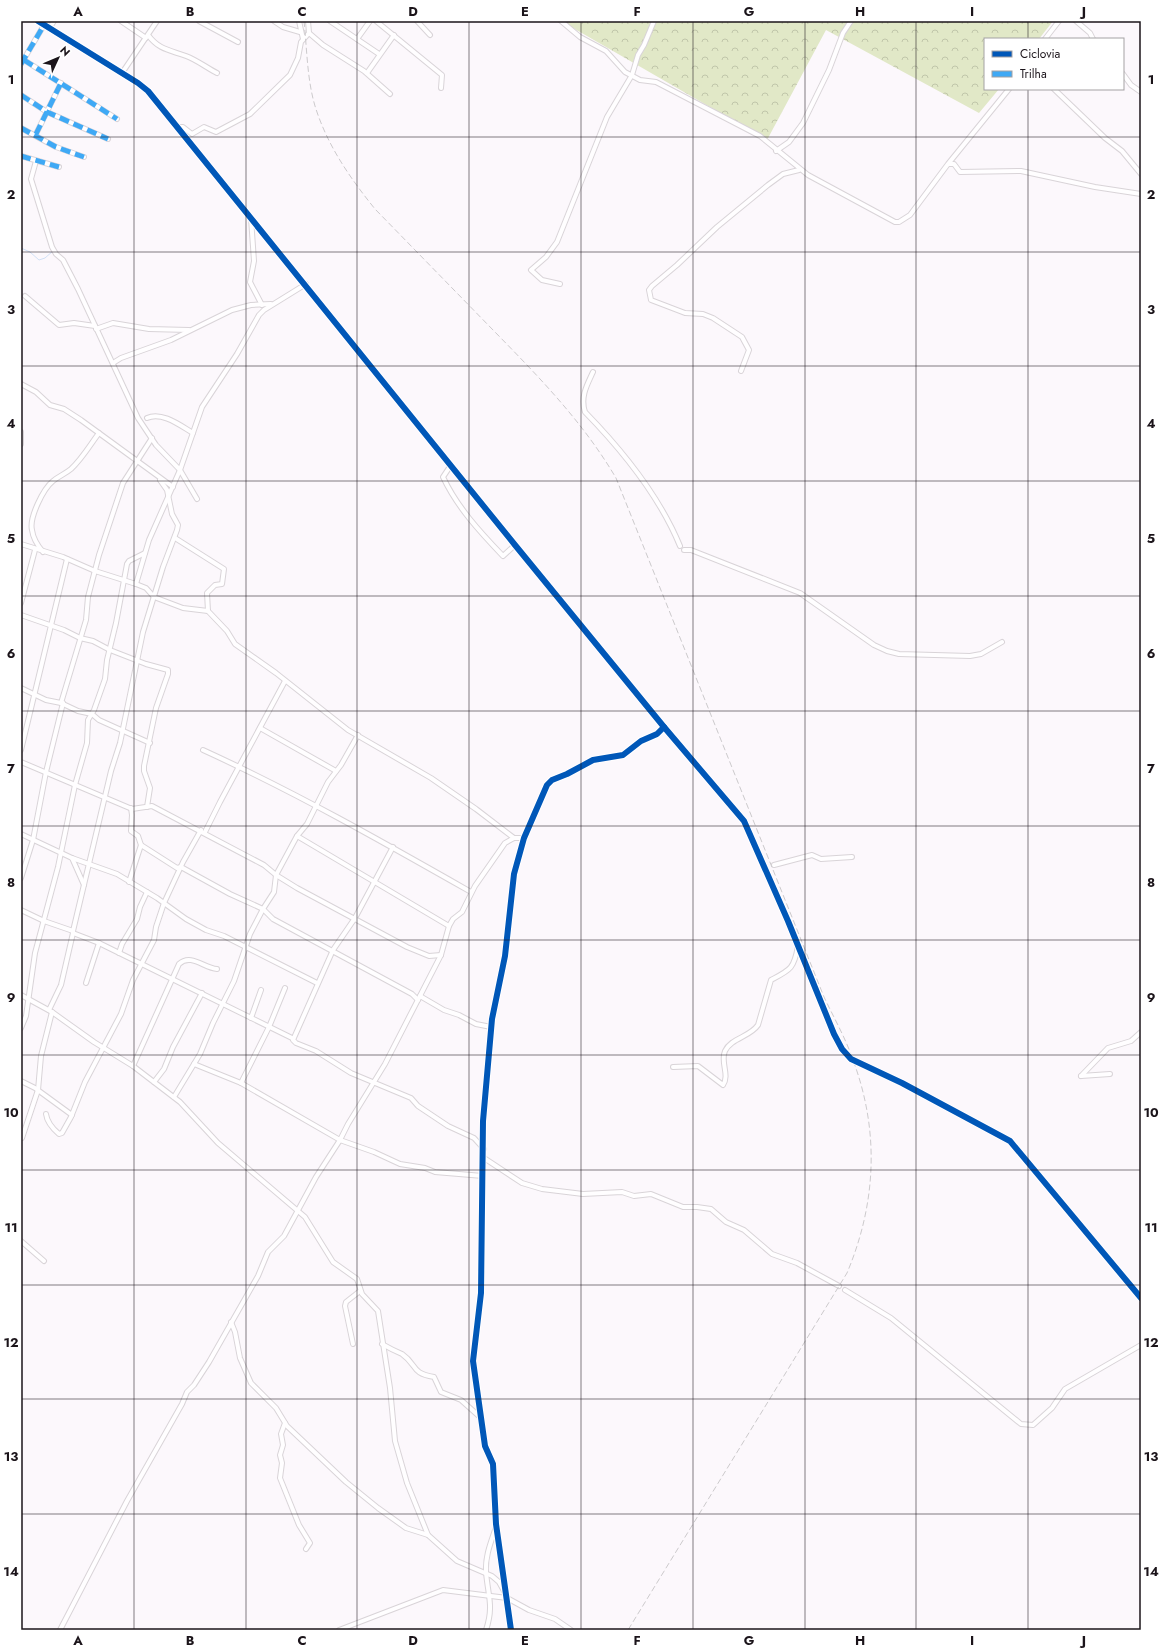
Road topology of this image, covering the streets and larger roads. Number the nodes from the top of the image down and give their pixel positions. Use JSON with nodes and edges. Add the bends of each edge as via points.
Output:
{"nodes":[{"id":1,"x":38,"y":21,"type":"edge"},
{"id":2,"x":54,"y":21,"type":"edge"},
{"id":3,"x":121,"y":21,"type":"edge"},
{"id":4,"x":157,"y":21,"type":"edge"},
{"id":5,"x":199,"y":21,"type":"edge"},
{"id":6,"x":274,"y":21,"type":"edge"},
{"id":7,"x":299,"y":21,"type":"edge"},
{"id":8,"x":308,"y":21,"type":"edge"},
{"id":9,"x":330,"y":21,"type":"edge"},
{"id":10,"x":370,"y":21,"type":"edge"},
{"id":11,"x":376,"y":21,"type":"edge"},
{"id":12,"x":417,"y":21,"type":"edge"},
{"id":13,"x":562,"y":21,"type":"edge"},
{"id":14,"x":654,"y":21,"type":"edge"},
{"id":15,"x":851,"y":21,"type":"edge"},
{"id":16,"x":1059,"y":21,"type":"edge"},
{"id":17,"x":1076,"y":21,"type":"edge"},
{"id":18,"x":338,"y":23,"type":"edge"},
{"id":19,"x":44,"y":25,"type":"junction"},
{"id":20,"x":50,"y":29,"type":"junction"},
{"id":21,"x":300,"y":32,"type":"junction"},
{"id":22,"x":309,"y":33,"type":"junction"},
{"id":23,"x":394,"y":35,"type":"junction"},
{"id":24,"x":430,"y":35,"type":"dead end"},
{"id":25,"x":147,"y":36,"type":"junction"},
{"id":26,"x":1046,"y":38,"type":"edge"},
{"id":27,"x":1092,"y":38,"type":"edge"},
{"id":28,"x":303,"y":39,"type":"junction"},
{"id":29,"x":357,"y":39,"type":"junction"},
{"id":30,"x":238,"y":42,"type":"dead end"},
{"id":31,"x":379,"y":54,"type":"junction"},
{"id":32,"x":22,"y":62,"type":"edge"},
{"id":33,"x":367,"y":73,"type":"junction"},
{"id":34,"x":122,"y":74,"type":"junction"},
{"id":35,"x":217,"y":74,"type":"dead end"},
{"id":36,"x":632,"y":75,"type":"junction"},
{"id":37,"x":1124,"y":75,"type":"edge"},
{"id":38,"x":61,"y":83,"type":"junction"},
{"id":39,"x":441,"y":88,"type":"dead end"},
{"id":40,"x":1008,"y":90,"type":"edge"},
{"id":41,"x":1055,"y":90,"type":"edge"},
{"id":42,"x":1141,"y":92,"type":"edge"},
{"id":43,"x":390,"y":94,"type":"dead end"},
{"id":44,"x":21,"y":95,"type":"edge"},
{"id":45,"x":47,"y":112,"type":"junction"},
{"id":46,"x":117,"y":119,"type":"dead end"},
{"id":47,"x":177,"y":127,"type":"junction"},
{"id":48,"x":21,"y":128,"type":"edge"},
{"id":49,"x":36,"y":134,"type":"junction"},
{"id":50,"x":108,"y":139,"type":"dead end"},
{"id":51,"x":776,"y":151,"type":"junction"},
{"id":52,"x":21,"y":156,"type":"edge"},
{"id":53,"x":84,"y":156,"type":"dead end"},
{"id":54,"x":36,"y":161,"type":"junction"},
{"id":55,"x":948,"y":164,"type":"junction"},
{"id":56,"x":59,"y":167,"type":"dead end"},
{"id":57,"x":799,"y":170,"type":"junction"},
{"id":58,"x":1141,"y":174,"type":"edge"},
{"id":59,"x":1141,"y":194,"type":"edge"},
{"id":60,"x":251,"y":217,"type":"junction"},
{"id":61,"x":306,"y":284,"type":"junction"},
{"id":62,"x":560,"y":284,"type":"dead end"},
{"id":63,"x":25,"y":296,"type":"dead end"},
{"id":64,"x":274,"y":304,"type":"junction"},
{"id":65,"x":262,"y":305,"type":"junction"},
{"id":66,"x":95,"y":328,"type":"junction"},
{"id":67,"x":190,"y":330,"type":"junction"},
{"id":68,"x":113,"y":363,"type":"junction"},
{"id":69,"x":741,"y":371,"type":"dead end"},
{"id":70,"x":593,"y":372,"type":"dead end"},
{"id":71,"x":21,"y":384,"type":"edge"},
{"id":72,"x":147,"y":418,"type":"dead end"},
{"id":73,"x":21,"y":432,"type":"edge"},
{"id":74,"x":99,"y":433,"type":"junction"},
{"id":75,"x":194,"y":433,"type":"junction"},
{"id":76,"x":152,"y":438,"type":"junction"},
{"id":77,"x":21,"y":444,"type":"edge"},
{"id":78,"x":137,"y":461,"type":"junction"},
{"id":79,"x":451,"y":465,"type":"junction"},
{"id":80,"x":180,"y":470,"type":"junction"},
{"id":81,"x":160,"y":480,"type":"junction"},
{"id":82,"x":173,"y":487,"type":"junction"},
{"id":83,"x":168,"y":498,"type":"junction"},
{"id":84,"x":197,"y":499,"type":"dead end"},
{"id":85,"x":175,"y":538,"type":"junction"},
{"id":86,"x":21,"y":544,"type":"edge"},
{"id":87,"x":516,"y":545,"type":"junction"},
{"id":88,"x":680,"y":546,"type":"dead end"},
{"id":89,"x":35,"y":550,"type":"junction"},
{"id":90,"x":684,"y":550,"type":"dead end"},
{"id":91,"x":43,"y":552,"type":"junction"},
{"id":92,"x":145,"y":553,"type":"junction"},
{"id":93,"x":67,"y":559,"type":"junction"},
{"id":94,"x":95,"y":571,"type":"junction"},
{"id":95,"x":123,"y":580,"type":"junction"},
{"id":96,"x":136,"y":584,"type":"junction"},
{"id":97,"x":154,"y":597,"type":"junction"},
{"id":98,"x":21,"y":603,"type":"edge"},
{"id":99,"x":208,"y":612,"type":"junction"},
{"id":100,"x":21,"y":615,"type":"edge"},
{"id":101,"x":51,"y":626,"type":"junction"},
{"id":102,"x":80,"y":638,"type":"junction"},
{"id":103,"x":1002,"y":642,"type":"dead end"},
{"id":104,"x":110,"y":650,"type":"junction"},
{"id":105,"x":138,"y":660,"type":"junction"},
{"id":106,"x":285,"y":681,"type":"junction"},
{"id":107,"x":21,"y":688,"type":"edge"},
{"id":108,"x":34,"y":695,"type":"junction"},
{"id":109,"x":62,"y":703,"type":"junction"},
{"id":110,"x":92,"y":714,"type":"junction"},
{"id":111,"x":664,"y":727,"type":"junction"},
{"id":112,"x":260,"y":728,"type":"junction"},
{"id":113,"x":122,"y":730,"type":"junction"},
{"id":114,"x":358,"y":736,"type":"junction"},
{"id":115,"x":150,"y":743,"type":"junction"},
{"id":116,"x":21,"y":750,"type":"edge"},
{"id":117,"x":203,"y":750,"type":"dead end"},
{"id":118,"x":21,"y":762,"type":"edge"},
{"id":119,"x":239,"y":766,"type":"junction"},
{"id":120,"x":336,"y":771,"type":"junction"},
{"id":121,"x":46,"y":772,"type":"junction"},
{"id":122,"x":75,"y":785,"type":"junction"},
{"id":123,"x":105,"y":797,"type":"junction"},
{"id":124,"x":316,"y":807,"type":"junction"},
{"id":125,"x":131,"y":808,"type":"junction"},
{"id":126,"x":147,"y":808,"type":"junction"},
{"id":127,"x":203,"y":831,"type":"junction"},
{"id":128,"x":21,"y":834,"type":"edge"},
{"id":129,"x":297,"y":836,"type":"junction"},
{"id":130,"x":514,"y":838,"type":"junction"},
{"id":131,"x":524,"y":838,"type":"junction"},
{"id":132,"x":33,"y":840,"type":"junction"},
{"id":133,"x":141,"y":845,"type":"junction"},
{"id":134,"x":393,"y":847,"type":"junction"},
{"id":135,"x":61,"y":852,"type":"junction"},
{"id":136,"x":852,"y":857,"type":"dead end"},
{"id":137,"x":72,"y":858,"type":"junction"},
{"id":138,"x":90,"y":864,"type":"junction"},
{"id":139,"x":774,"y":865,"type":"dead end"},
{"id":140,"x":181,"y":867,"type":"junction"},
{"id":141,"x":276,"y":875,"type":"junction"},
{"id":142,"x":21,"y":878,"type":"edge"},
{"id":143,"x":129,"y":882,"type":"junction"},
{"id":144,"x":375,"y":882,"type":"junction"},
{"id":145,"x":84,"y":885,"type":"junction"},
{"id":146,"x":147,"y":892,"type":"junction"},
{"id":147,"x":471,"y":892,"type":"junction"},
{"id":148,"x":164,"y":903,"type":"junction"},
{"id":149,"x":263,"y":909,"type":"junction"},
{"id":150,"x":21,"y":910,"type":"edge"},
{"id":151,"x":355,"y":918,"type":"junction"},
{"id":152,"x":44,"y":921,"type":"junction"},
{"id":153,"x":449,"y":926,"type":"junction"},
{"id":154,"x":73,"y":932,"type":"junction"},
{"id":155,"x":99,"y":942,"type":"junction"},
{"id":156,"x":798,"y":946,"type":"junction"},
{"id":157,"x":246,"y":948,"type":"junction"},
{"id":158,"x":333,"y":950,"type":"junction"},
{"id":159,"x":119,"y":953,"type":"junction"},
{"id":160,"x":441,"y":955,"type":"junction"},
{"id":161,"x":140,"y":964,"type":"junction"},
{"id":162,"x":217,"y":969,"type":"dead end"},
{"id":163,"x":172,"y":979,"type":"junction"},
{"id":164,"x":86,"y":983,"type":"dead end"},
{"id":165,"x":317,"y":983,"type":"junction"},
{"id":166,"x":285,"y":988,"type":"dead end"},
{"id":167,"x":261,"y":990,"type":"dead end"},
{"id":168,"x":202,"y":994,"type":"junction"},
{"id":169,"x":21,"y":995,"type":"edge"},
{"id":170,"x":419,"y":998,"type":"junction"},
{"id":171,"x":29,"y":999,"type":"junction"},
{"id":172,"x":222,"y":1004,"type":"junction"},
{"id":173,"x":51,"y":1011,"type":"junction"},
{"id":174,"x":251,"y":1018,"type":"junction"},
{"id":175,"x":269,"y":1027,"type":"junction"},
{"id":176,"x":491,"y":1027,"type":"junction"},
{"id":177,"x":21,"y":1028,"type":"edge"},
{"id":178,"x":1141,"y":1032,"type":"edge"},
{"id":179,"x":292,"y":1038,"type":"junction"},
{"id":180,"x":105,"y":1047,"type":"junction"},
{"id":181,"x":194,"y":1064,"type":"junction"},
{"id":182,"x":133,"y":1066,"type":"junction"},
{"id":183,"x":673,"y":1067,"type":"dead end"},
{"id":184,"x":1110,"y":1074,"type":"dead end"},
{"id":185,"x":21,"y":1081,"type":"edge"},
{"id":186,"x":154,"y":1082,"type":"junction"},
{"id":187,"x":241,"y":1083,"type":"junction"},
{"id":188,"x":374,"y":1083,"type":"junction"},
{"id":189,"x":38,"y":1090,"type":"junction"},
{"id":190,"x":174,"y":1097,"type":"junction"},
{"id":191,"x":46,"y":1114,"type":"dead end"},
{"id":192,"x":72,"y":1115,"type":"junction"},
{"id":193,"x":22,"y":1138,"type":"dead end"},
{"id":194,"x":340,"y":1140,"type":"junction"},
{"id":195,"x":484,"y":1149,"type":"junction"},
{"id":196,"x":484,"y":1158,"type":"junction"},
{"id":197,"x":483,"y":1176,"type":"junction"},
{"id":198,"x":298,"y":1210,"type":"junction"},
{"id":199,"x":21,"y":1241,"type":"edge"},
{"id":200,"x":44,"y":1261,"type":"dead end"},
{"id":201,"x":839,"y":1286,"type":"dead end"},
{"id":202,"x":845,"y":1290,"type":"dead end"},
{"id":203,"x":360,"y":1291,"type":"junction"},
{"id":204,"x":1141,"y":1298,"type":"edge"},
{"id":205,"x":231,"y":1322,"type":"junction"},
{"id":206,"x":382,"y":1343,"type":"junction"},
{"id":207,"x":353,"y":1344,"type":"dead end"},
{"id":208,"x":1141,"y":1344,"type":"edge"},
{"id":209,"x":480,"y":1417,"type":"junction"},
{"id":210,"x":285,"y":1423,"type":"junction"},
{"id":211,"x":496,"y":1524,"type":"junction"},
{"id":212,"x":428,"y":1535,"type":"junction"},
{"id":213,"x":306,"y":1549,"type":"dead end"},
{"id":214,"x":486,"y":1572,"type":"junction"},
{"id":215,"x":490,"y":1596,"type":"junction"},
{"id":216,"x":507,"y":1598,"type":"junction"},
{"id":217,"x":60,"y":1630,"type":"edge"},
{"id":218,"x":339,"y":1630,"type":"edge"},
{"id":219,"x":486,"y":1630,"type":"edge"},
{"id":220,"x":511,"y":1630,"type":"edge"},
{"id":221,"x":572,"y":1630,"type":"edge"}],
"edges":[{"from":1,"to":19,"type":"street"},
{"from":2,"to":20,"type":"street"},
{"from":3,"to":25,"type":"street"},
{"from":4,"to":25,"type":"street"},
{"from":5,"to":30,"type":"street"},
{"from":6,"to":21,"type":"street","via":[[283,27]]},
{"from":7,"to":21,"type":"street"},
{"from":8,"to":22,"type":"street"},
{"from":9,"to":18,"type":"street"},
{"from":10,"to":29,"type":"street"},
{"from":11,"to":23,"type":"street"},
{"from":12,"to":24,"type":"street"},
{"from":13,"to":36,"type":"street","via":[[580,37],[606,51],[621,68]]},
{"from":14,"to":36,"type":"street"},
{"from":15,"to":51,"type":"street","via":[[843,33],[804,123],[789,142]]},
{"from":16,"to":26,"type":"street"},
{"from":17,"to":27,"type":"street"},
{"from":18,"to":29,"type":"street"},
{"from":19,"to":20,"type":"street"},
{"from":19,"to":32,"type":"street"},
{"from":20,"to":34,"type":"street"},
{"from":21,"to":28,"type":"street"},
{"from":22,"to":28,"type":"street"},
{"from":22,"to":33,"type":"street"},
{"from":23,"to":31,"type":"street"},
{"from":23,"to":39,"type":"street","via":[[442,75]]},
{"from":25,"to":34,"type":"street"},
{"from":25,"to":35,"type":"street","via":[[160,48],[187,56]]},
{"from":28,"to":47,"type":"street","via":[[293,71],[244,118],[216,132],[204,127],[192,134],[182,127]]},
{"from":29,"to":31,"type":"street"},
{"from":31,"to":33,"type":"street"},
{"from":32,"to":38,"type":"street"},
{"from":33,"to":43,"type":"street"},
{"from":34,"to":47,"type":"street","via":[[148,91]]},
{"from":36,"to":51,"type":"street","via":[[640,80],[656,82],[753,132]]},
{"from":36,"to":62,"type":"street","via":[[607,117],[557,242],[546,257],[531,270],[542,280]]},
{"from":37,"to":42,"type":"street"},
{"from":38,"to":45,"type":"street"},
{"from":38,"to":46,"type":"street"},
{"from":40,"to":55,"type":"street"},
{"from":41,"to":58,"type":"street","via":[[1122,151]]},
{"from":44,"to":45,"type":"street"},
{"from":45,"to":49,"type":"street"},
{"from":45,"to":50,"type":"street"},
{"from":47,"to":60,"type":"street"},
{"from":48,"to":49,"type":"street"},
{"from":49,"to":53,"type":"street","via":[[56,147]]},
{"from":51,"to":57,"type":"street"},
{"from":52,"to":54,"type":"street"},
{"from":54,"to":56,"type":"street"},
{"from":54,"to":66,"type":"street","via":[[31,179],[52,247],[63,260]]},
{"from":55,"to":57,"type":"street","via":[[910,215],[899,222],[838,193]]},
{"from":55,"to":59,"type":"street","via":[[954,164],[960,172],[1021,171]]},
{"from":57,"to":69,"type":"street","via":[[783,174],[746,203],[649,290],[650,300],[657,304],[685,313],[703,314],[726,325],[742,338],[749,350]]},
{"from":60,"to":61,"type":"street"},
{"from":60,"to":65,"type":"street","via":[[254,260],[250,282]]},
{"from":61,"to":64,"type":"street"},
{"from":61,"to":79,"type":"street"},
{"from":63,"to":66,"type":"street","via":[[59,324],[74,323]]},
{"from":64,"to":65,"type":"street"},
{"from":64,"to":75,"type":"street","via":[[264,310],[255,321],[238,354],[202,407]]},
{"from":65,"to":67,"type":"street","via":[[232,310]]},
{"from":66,"to":67,"type":"street","via":[[113,322],[149,329]]},
{"from":66,"to":68,"type":"street"},
{"from":67,"to":68,"type":"street"},
{"from":68,"to":76,"type":"street","via":[[131,405]]},
{"from":70,"to":88,"type":"street","via":[[584,391],[585,412],[633,466],[672,526]]},
{"from":71,"to":74,"type":"street","via":[[36,392],[50,405],[64,409]]},
{"from":72,"to":75,"type":"street","via":[[153,415],[162,417]]},
{"from":73,"to":77,"type":"street"},
{"from":74,"to":78,"type":"street"},
{"from":74,"to":91,"type":"street","via":[[80,460],[54,480],[38,500],[31,525],[37,544]]},
{"from":75,"to":80,"type":"street"},
{"from":76,"to":78,"type":"street"},
{"from":76,"to":80,"type":"street"},
{"from":78,"to":81,"type":"street"},
{"from":78,"to":94,"type":"street","via":[[123,483]]},
{"from":79,"to":87,"type":"street"},
{"from":79,"to":87,"type":"street","via":[[443,477],[448,489],[479,530],[503,556]]},
{"from":80,"to":82,"type":"street"},
{"from":80,"to":84,"type":"street"},
{"from":81,"to":82,"type":"street"},
{"from":81,"to":83,"type":"street","via":[[167,490]]},
{"from":82,"to":83,"type":"street"},
{"from":83,"to":85,"type":"street","via":[[178,525]]},
{"from":83,"to":92,"type":"street"},
{"from":85,"to":97,"type":"street"},
{"from":85,"to":99,"type":"street","via":[[224,569],[222,584],[215,585],[207,593]]},
{"from":86,"to":89,"type":"street"},
{"from":87,"to":111,"type":"street"},
{"from":89,"to":91,"type":"street"},
{"from":89,"to":98,"type":"street"},
{"from":90,"to":103,"type":"street","via":[[691,550],[800,593],[874,645],[887,651],[900,654],[975,656]]},
{"from":91,"to":93,"type":"street"},
{"from":92,"to":95,"type":"street","via":[[129,561]]},
{"from":92,"to":96,"type":"street"},
{"from":93,"to":94,"type":"street"},
{"from":93,"to":101,"type":"street"},
{"from":94,"to":95,"type":"street"},
{"from":94,"to":102,"type":"street"},
{"from":95,"to":96,"type":"street"},
{"from":95,"to":104,"type":"street"},
{"from":96,"to":97,"type":"street","via":[[146,588]]},
{"from":97,"to":99,"type":"street","via":[[183,608]]},
{"from":97,"to":105,"type":"street","via":[[143,632]]},
{"from":99,"to":106,"type":"street","via":[[235,644]]},
{"from":100,"to":101,"type":"street"},
{"from":101,"to":102,"type":"street"},
{"from":101,"to":108,"type":"street"},
{"from":102,"to":104,"type":"street","via":[[93,641]]},
{"from":102,"to":109,"type":"street"},
{"from":104,"to":105,"type":"street"},
{"from":104,"to":110,"type":"street","via":[[105,678]]},
{"from":105,"to":113,"type":"street"},
{"from":105,"to":115,"type":"street","via":[[169,672],[156,708]]},
{"from":106,"to":112,"type":"street"},
{"from":106,"to":114,"type":"street"},
{"from":107,"to":108,"type":"street"},
{"from":108,"to":109,"type":"street"},
{"from":108,"to":116,"type":"street"},
{"from":109,"to":110,"type":"street","via":[[78,711]]},
{"from":109,"to":121,"type":"street"},
{"from":110,"to":113,"type":"street"},
{"from":110,"to":122,"type":"street","via":[[88,720],[87,743]]},
{"from":111,"to":131,"type":"street","via":[[623,755],[593,760],[552,780],[547,785]]},
{"from":111,"to":156,"type":"street","via":[[744,821]]},
{"from":112,"to":119,"type":"street"},
{"from":112,"to":120,"type":"street"},
{"from":113,"to":115,"type":"street"},
{"from":113,"to":123,"type":"street"},
{"from":114,"to":120,"type":"street"},
{"from":114,"to":130,"type":"street","via":[[437,782]]},
{"from":115,"to":126,"type":"street","via":[[144,772],[150,788]]},
{"from":117,"to":119,"type":"street"},
{"from":118,"to":121,"type":"street"},
{"from":119,"to":124,"type":"street"},
{"from":119,"to":127,"type":"street"},
{"from":120,"to":124,"type":"street"},
{"from":121,"to":122,"type":"street"},
{"from":121,"to":132,"type":"street"},
{"from":122,"to":123,"type":"street"},
{"from":122,"to":135,"type":"street"},
{"from":123,"to":125,"type":"street"},
{"from":123,"to":138,"type":"street"},
{"from":124,"to":129,"type":"street"},
{"from":124,"to":134,"type":"street"},
{"from":125,"to":126,"type":"street"},
{"from":125,"to":133,"type":"street","via":[[131,831],[138,836]]},
{"from":126,"to":127,"type":"street","via":[[152,806]]},
{"from":127,"to":140,"type":"street"},
{"from":127,"to":141,"type":"street","via":[[264,865]]},
{"from":128,"to":132,"type":"street"},
{"from":129,"to":141,"type":"street"},
{"from":129,"to":144,"type":"street"},
{"from":130,"to":131,"type":"street"},
{"from":130,"to":147,"type":"street","via":[[505,843]]},
{"from":131,"to":176,"type":"street","via":[[514,874],[505,956]]},
{"from":132,"to":135,"type":"street"},
{"from":132,"to":142,"type":"street"},
{"from":133,"to":140,"type":"street","via":[[177,868]]},
{"from":133,"to":143,"type":"street"},
{"from":134,"to":144,"type":"street"},
{"from":134,"to":147,"type":"street"},
{"from":135,"to":137,"type":"street"},
{"from":135,"to":152,"type":"street"},
{"from":136,"to":139,"type":"street","via":[[821,860],[812,856]]},
{"from":137,"to":138,"type":"street"},
{"from":137,"to":145,"type":"street"},
{"from":138,"to":143,"type":"street","via":[[117,874]]},
{"from":138,"to":145,"type":"street"},
{"from":140,"to":148,"type":"street"},
{"from":140,"to":149,"type":"street"},
{"from":141,"to":149,"type":"street","via":[[274,892]]},
{"from":141,"to":151,"type":"street"},
{"from":143,"to":146,"type":"street"},
{"from":144,"to":151,"type":"street"},
{"from":144,"to":153,"type":"street"},
{"from":145,"to":154,"type":"street"},
{"from":146,"to":148,"type":"street"},
{"from":146,"to":159,"type":"street","via":[[137,919]]},
{"from":147,"to":153,"type":"street","via":[[462,912]]},
{"from":148,"to":157,"type":"street","via":[[186,919]]},
{"from":148,"to":161,"type":"street","via":[[154,940]]},
{"from":149,"to":157,"type":"street"},
{"from":149,"to":158,"type":"street","via":[[272,919]]},
{"from":150,"to":152,"type":"street"},
{"from":151,"to":158,"type":"street"},
{"from":151,"to":160,"type":"street","via":[[420,953],[429,956]]},
{"from":152,"to":154,"type":"street"},
{"from":152,"to":171,"type":"street","via":[[35,953]]},
{"from":153,"to":160,"type":"street"},
{"from":154,"to":155,"type":"street"},
{"from":154,"to":173,"type":"street","via":[[61,985]]},
{"from":155,"to":159,"type":"street"},
{"from":155,"to":164,"type":"street"},
{"from":156,"to":183,"type":"street","via":[[794,965],[789,971],[771,980],[755,1031],[728,1046],[724,1053],[726,1076],[723,1084],[698,1066]]},
{"from":156,"to":204,"type":"street","via":[[834,1034],[851,1059],[902,1083],[1010,1141]]},
{"from":157,"to":165,"type":"street"},
{"from":157,"to":172,"type":"street"},
{"from":158,"to":165,"type":"street"},
{"from":158,"to":170,"type":"street"},
{"from":159,"to":161,"type":"street"},
{"from":160,"to":170,"type":"street"},
{"from":161,"to":163,"type":"street"},
{"from":161,"to":180,"type":"street"},
{"from":162,"to":163,"type":"street","via":[[187,959],[179,964]]},
{"from":163,"to":168,"type":"street"},
{"from":163,"to":182,"type":"street"},
{"from":165,"to":179,"type":"street"},
{"from":166,"to":175,"type":"street"},
{"from":167,"to":174,"type":"street"},
{"from":168,"to":172,"type":"street"},
{"from":168,"to":186,"type":"street","via":[[164,1069]]},
{"from":169,"to":171,"type":"street"},
{"from":170,"to":176,"type":"street","via":[[476,1024]]},
{"from":170,"to":188,"type":"street"},
{"from":171,"to":173,"type":"street"},
{"from":171,"to":177,"type":"street"},
{"from":172,"to":174,"type":"street"},
{"from":172,"to":181,"type":"street"},
{"from":173,"to":180,"type":"street"},
{"from":173,"to":189,"type":"street","via":[[41,1056]]},
{"from":174,"to":175,"type":"street"},
{"from":175,"to":179,"type":"street"},
{"from":175,"to":187,"type":"street"},
{"from":176,"to":195,"type":"street","via":[[484,1114]]},
{"from":178,"to":184,"type":"street","via":[[1131,1040],[1108,1048],[1081,1076]]},
{"from":179,"to":188,"type":"street","via":[[296,1043],[309,1047],[351,1073]]},
{"from":180,"to":182,"type":"street"},
{"from":180,"to":192,"type":"street","via":[[85,1082]]},
{"from":181,"to":187,"type":"street"},
{"from":181,"to":190,"type":"street"},
{"from":182,"to":186,"type":"street"},
{"from":185,"to":189,"type":"street"},
{"from":186,"to":190,"type":"street"},
{"from":187,"to":194,"type":"street"},
{"from":188,"to":194,"type":"street"},
{"from":188,"to":195,"type":"street","via":[[411,1098],[432,1116],[474,1138]]},
{"from":189,"to":192,"type":"street"},
{"from":189,"to":193,"type":"street"},
{"from":190,"to":198,"type":"street","via":[[242,1166]]},
{"from":191,"to":192,"type":"street","via":[[46,1120],[58,1134],[64,1130]]},
{"from":194,"to":197,"type":"street","via":[[400,1164],[435,1172]]},
{"from":194,"to":198,"type":"street"},
{"from":195,"to":196,"type":"street"},
{"from":196,"to":197,"type":"street"},
{"from":196,"to":201,"type":"street","via":[[522,1183],[542,1189],[583,1194],[651,1194],[683,1207],[711,1209],[726,1222],[744,1230],[772,1254],[797,1263]]},
{"from":197,"to":209,"type":"street","via":[[481,1293],[473,1361]]},
{"from":198,"to":203,"type":"street","via":[[333,1262],[357,1279]]},
{"from":198,"to":205,"type":"street","via":[[284,1236],[268,1252],[258,1276]]},
{"from":199,"to":200,"type":"street"},
{"from":202,"to":208,"type":"street","via":[[891,1318],[1021,1424],[1032,1425],[1052,1408],[1065,1389]]},
{"from":203,"to":206,"type":"street","via":[[378,1311]]},
{"from":203,"to":207,"type":"street","via":[[346,1302],[345,1306]]},
{"from":205,"to":210,"type":"street","via":[[240,1358],[249,1378],[276,1408]]},
{"from":205,"to":217,"type":"street","via":[[209,1362],[187,1392]]},
{"from":206,"to":209,"type":"street","via":[[403,1355],[419,1373],[434,1377],[441,1392],[461,1400]]},
{"from":206,"to":212,"type":"street","via":[[386,1354],[395,1441],[407,1484]]},
{"from":209,"to":211,"type":"street","via":[[485,1446],[493,1464]]},
{"from":210,"to":212,"type":"street","via":[[346,1482],[378,1508],[406,1528]]},
{"from":210,"to":213,"type":"street","via":[[281,1434],[283,1445],[280,1455],[280,1478],[299,1525],[310,1543]]},
{"from":211,"to":214,"type":"street"},
{"from":211,"to":216,"type":"street"},
{"from":212,"to":214,"type":"street","via":[[457,1561]]},
{"from":214,"to":215,"type":"street"},
{"from":214,"to":216,"type":"street","via":[[499,1582]]},
{"from":215,"to":216,"type":"street"},
{"from":215,"to":218,"type":"street","via":[[443,1590]]},
{"from":215,"to":219,"type":"street"},
{"from":216,"to":220,"type":"street"},
{"from":216,"to":221,"type":"street","via":[[529,1610],[555,1619]]}]}
